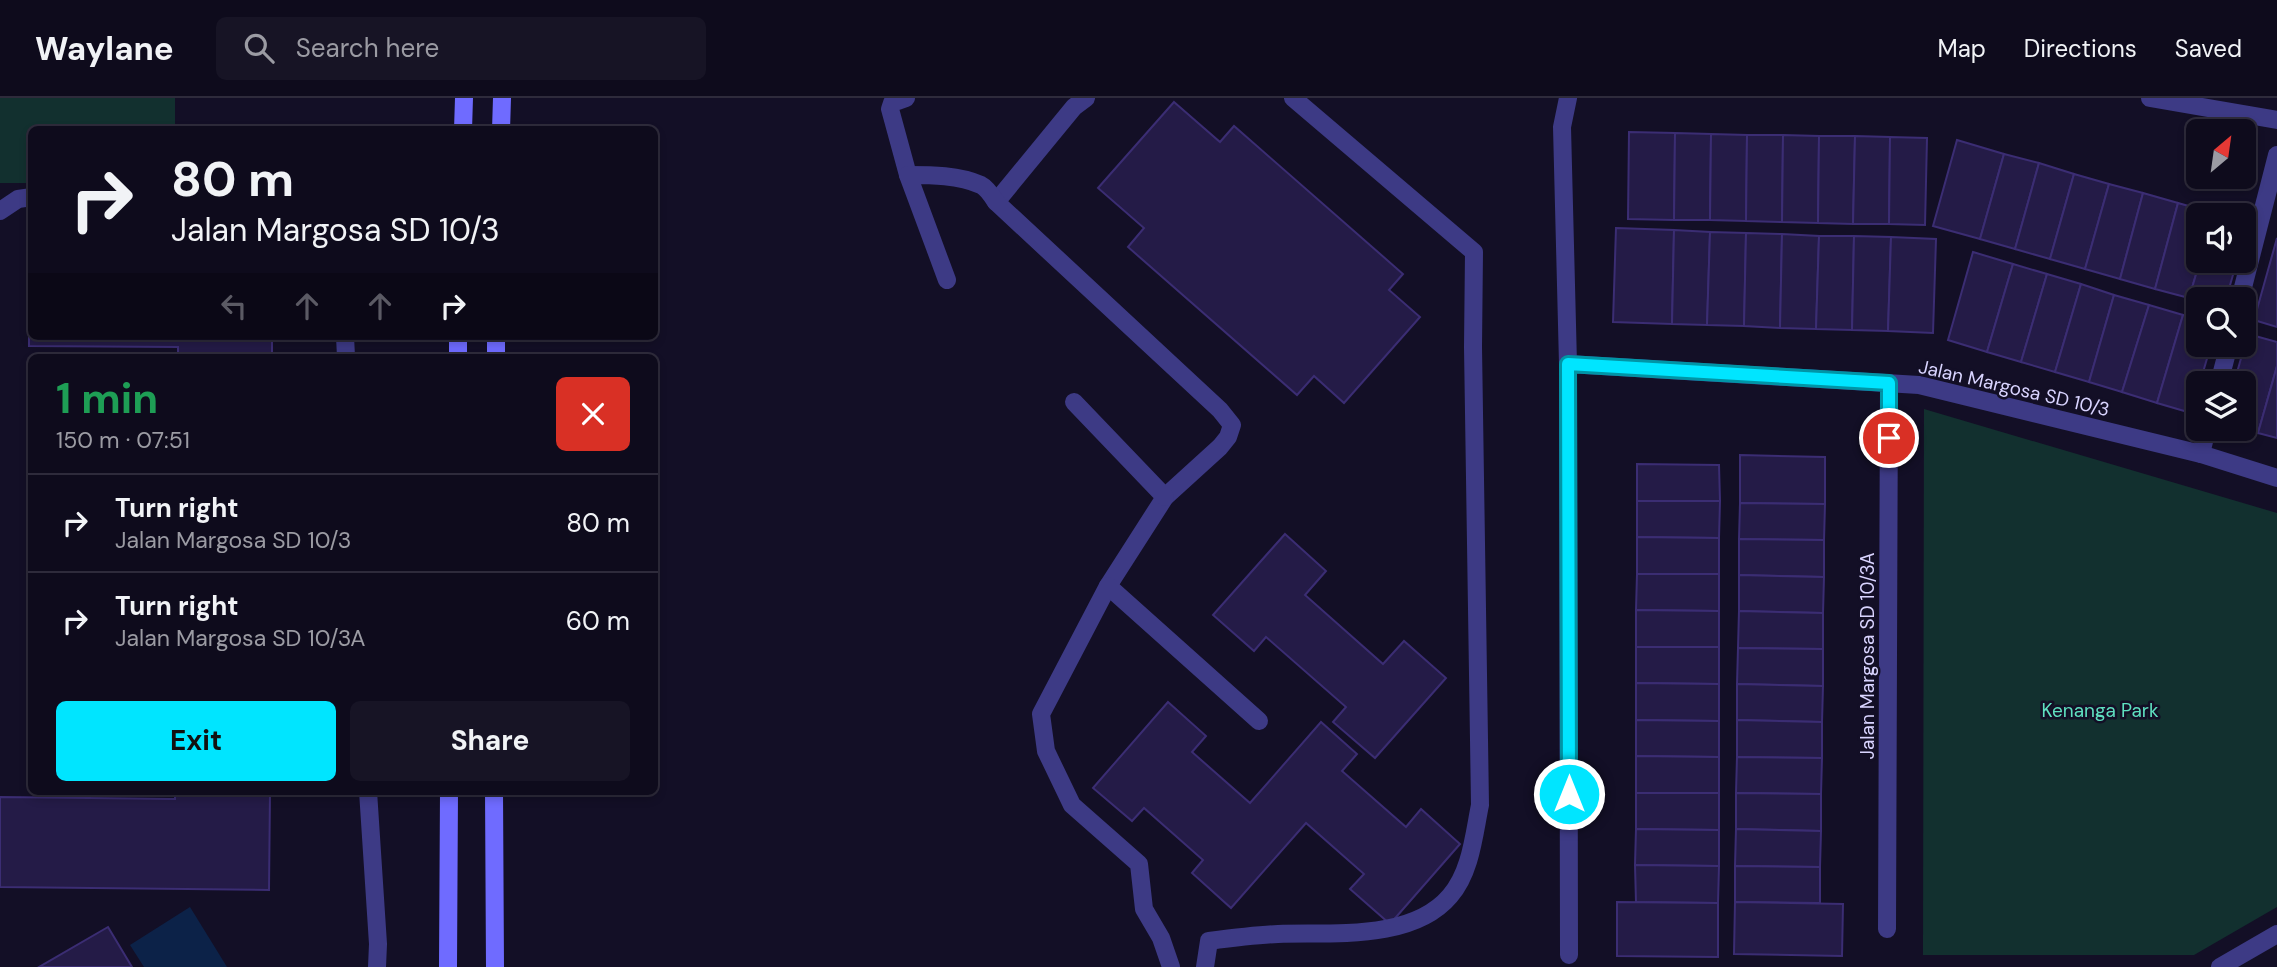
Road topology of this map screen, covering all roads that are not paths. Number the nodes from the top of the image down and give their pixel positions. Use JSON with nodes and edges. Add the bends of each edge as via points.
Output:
{"nodes":[{"id":1,"x":464,"y":98,"type":"edge"},
{"id":2,"x":502,"y":98,"type":"edge"},
{"id":3,"x":906,"y":98,"type":"edge"},
{"id":4,"x":1293,"y":98,"type":"edge"},
{"id":5,"x":1568,"y":98,"type":"edge"},
{"id":6,"x":2150,"y":98,"type":"edge"},
{"id":7,"x":1074,"y":101,"type":"edge"},
{"id":8,"x":2277,"y":120,"type":"edge"},
{"id":9,"x":463,"y":126,"type":"edge"},
{"id":10,"x":501,"y":126,"type":"edge"},
{"id":11,"x":2277,"y":155,"type":"edge"},
{"id":12,"x":908,"y":176,"type":"junction"},
{"id":13,"x":28,"y":198,"type":"edge"},
{"id":14,"x":996,"y":202,"type":"junction"},
{"id":15,"x":0,"y":211,"type":"edge"},
{"id":16,"x":947,"y":280,"type":"dead end"},
{"id":17,"x":2243,"y":287,"type":"edge"},
{"id":18,"x":1568,"y":364,"type":"junction"},
{"id":19,"x":1889,"y":383,"type":"junction"},
{"id":20,"x":1074,"y":402,"type":"dead end"},
{"id":21,"x":2204,"y":441,"type":"edge"},
{"id":22,"x":2201,"y":454,"type":"junction"},
{"id":23,"x":2277,"y":478,"type":"edge"},
{"id":24,"x":1165,"y":497,"type":"junction"},
{"id":25,"x":1108,"y":586,"type":"junction"},
{"id":26,"x":1259,"y":721,"type":"dead end"},
{"id":27,"x":368,"y":795,"type":"edge"},
{"id":28,"x":449,"y":795,"type":"edge"},
{"id":29,"x":494,"y":795,"type":"edge"},
{"id":30,"x":1887,"y":929,"type":"dead end"},
{"id":31,"x":2277,"y":934,"type":"edge"},
{"id":32,"x":1569,"y":955,"type":"dead end"},
{"id":33,"x":377,"y":967,"type":"edge"},
{"id":34,"x":448,"y":967,"type":"edge"},
{"id":35,"x":495,"y":967,"type":"edge"},
{"id":36,"x":1171,"y":967,"type":"edge"},
{"id":37,"x":1205,"y":967,"type":"edge"},
{"id":38,"x":2220,"y":967,"type":"edge"}],
"edges":[{"from":1,"to":9,"type":"street"},
{"from":2,"to":10,"type":"street"},
{"from":3,"to":12,"type":"street","via":[[892,103],[890,109]]},
{"from":4,"to":37,"type":"street","via":[[1474,252],[1480,805],[1464,872],[1451,895],[1429,913],[1383,930],[1209,941]]},
{"from":5,"to":18,"type":"street","via":[[1562,127]]},
{"from":6,"to":8,"type":"street"},
{"from":7,"to":14,"type":"street"},
{"from":11,"to":17,"type":"street"},
{"from":12,"to":14,"type":"street","via":[[930,175],[984,186]]},
{"from":12,"to":16,"type":"street"},
{"from":13,"to":15,"type":"street"},
{"from":14,"to":24,"type":"street","via":[[1232,425],[1220,447]]},
{"from":18,"to":19,"type":"street","name":"Jalan Margosa SD 10/3"},
{"from":18,"to":32,"type":"street"},
{"from":19,"to":22,"type":"street","name":"Jalan Margosa SD 10/3","via":[[1919,385]]},
{"from":19,"to":30,"type":"street","name":"Jalan Margosa SD 10/3A"},
{"from":20,"to":24,"type":"street"},
{"from":21,"to":22,"type":"street"},
{"from":22,"to":23,"type":"street","name":"Jalan Margosa SD 10/3"},
{"from":24,"to":25,"type":"street"},
{"from":25,"to":26,"type":"street"},
{"from":25,"to":36,"type":"street","via":[[1041,715],[1046,751],[1072,805],[1139,864],[1144,909]]},
{"from":27,"to":33,"type":"street"},
{"from":28,"to":34,"type":"street"},
{"from":29,"to":35,"type":"street"},
{"from":31,"to":38,"type":"street"}]}
